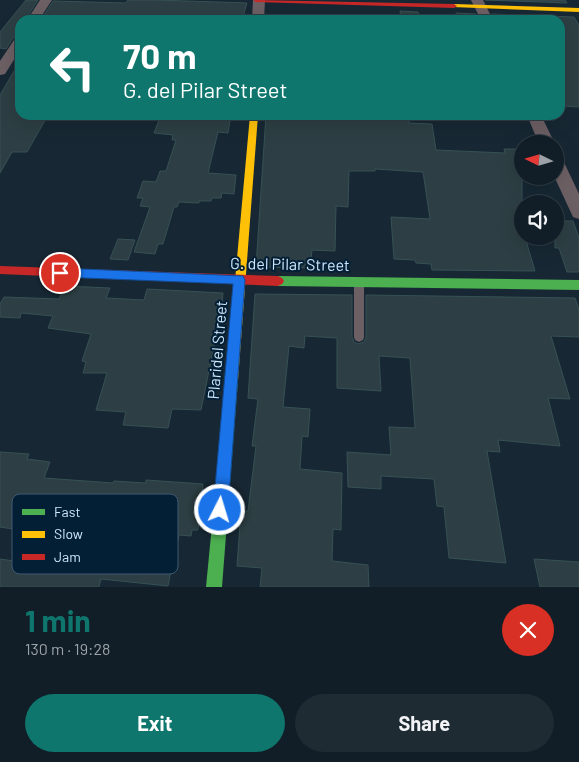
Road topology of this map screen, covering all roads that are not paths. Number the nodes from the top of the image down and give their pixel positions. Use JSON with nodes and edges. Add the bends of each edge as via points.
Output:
{"nodes":[{"id":1,"x":46,"y":0,"type":"edge"},
{"id":2,"x":258,"y":0,"type":"edge"},
{"id":3,"x":479,"y":4,"type":"edge"},
{"id":4,"x":579,"y":10,"type":"edge"},
{"id":5,"x":36,"y":15,"type":"edge"},
{"id":6,"x":258,"y":15,"type":"edge"},
{"id":7,"x":15,"y":48,"type":"edge"},
{"id":8,"x":0,"y":71,"type":"edge"},
{"id":9,"x":254,"y":120,"type":"edge"},
{"id":10,"x":536,"y":120,"type":"edge"},
{"id":11,"x":544,"y":135,"type":"edge"},
{"id":12,"x":564,"y":180,"type":"edge"},
{"id":13,"x":579,"y":212,"type":"edge"},
{"id":14,"x":0,"y":270,"type":"edge"},
{"id":15,"x":239,"y":280,"type":"junction"},
{"id":16,"x":359,"y":282,"type":"junction"},
{"id":17,"x":579,"y":285,"type":"edge"},
{"id":18,"x":359,"y":337,"type":"dead end"},
{"id":19,"x":214,"y":587,"type":"edge"}],
"edges":[{"from":1,"to":5,"type":"street"},
{"from":2,"to":3,"type":"street"},
{"from":2,"to":6,"type":"street"},
{"from":3,"to":4,"type":"street"},
{"from":7,"to":8,"type":"street"},
{"from":9,"to":15,"type":"street","name":"Plaridel Street"},
{"from":10,"to":11,"type":"street"},
{"from":12,"to":13,"type":"street"},
{"from":14,"to":15,"type":"street","name":"G. del Pilar Street"},
{"from":15,"to":16,"type":"street","name":"G. del Pilar Street"},
{"from":15,"to":19,"type":"street","name":"Plaridel Street"},
{"from":16,"to":17,"type":"street","name":"G. del Pilar Street"},
{"from":16,"to":18,"type":"lane"}]}
